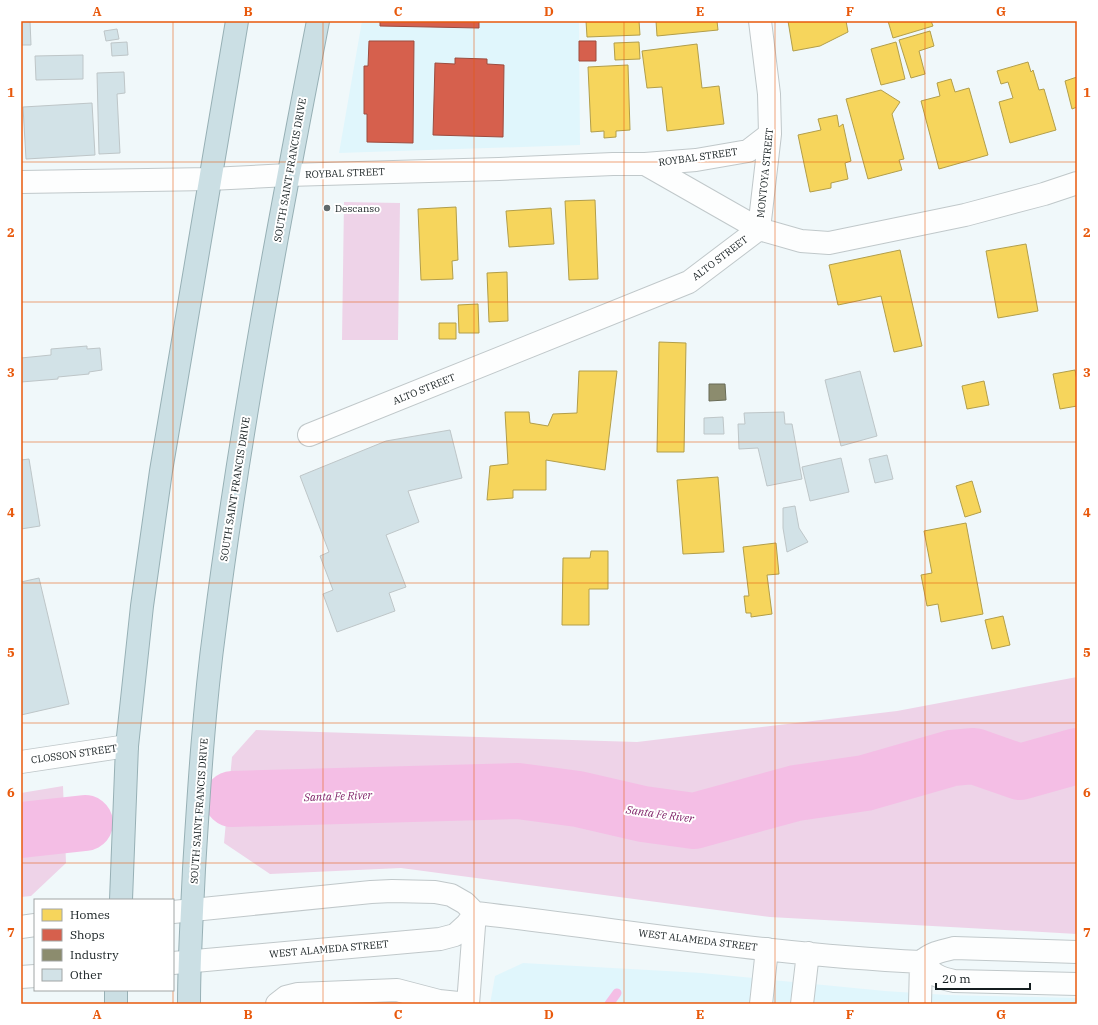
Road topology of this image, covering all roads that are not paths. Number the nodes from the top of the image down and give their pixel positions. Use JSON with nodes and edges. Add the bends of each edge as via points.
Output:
{"nodes":[{"id":1,"x":237,"y":21,"type":"edge"},
{"id":2,"x":318,"y":21,"type":"edge"},
{"id":3,"x":760,"y":21,"type":"edge"},
{"id":4,"x":770,"y":134,"type":"junction"},
{"id":5,"x":645,"y":164,"type":"junction"},
{"id":6,"x":288,"y":175,"type":"junction"},
{"id":7,"x":210,"y":179,"type":"junction"},
{"id":8,"x":21,"y":182,"type":"edge"},
{"id":9,"x":1077,"y":183,"type":"edge"},
{"id":10,"x":759,"y":229,"type":"junction"},
{"id":11,"x":309,"y":436,"type":"dead end"},
{"id":12,"x":127,"y":746,"type":"junction"},
{"id":13,"x":21,"y":762,"type":"edge"},
{"id":14,"x":121,"y":899,"type":"edge"},
{"id":15,"x":182,"y":911,"type":"edge"},
{"id":16,"x":475,"y":913,"type":"junction"},
{"id":17,"x":34,"y":925,"type":"edge"},
{"id":18,"x":21,"y":927,"type":"edge"},
{"id":19,"x":767,"y":949,"type":"junction"},
{"id":20,"x":1077,"y":952,"type":"edge"},
{"id":21,"x":808,"y":953,"type":"junction"},
{"id":22,"x":182,"y":962,"type":"edge"},
{"id":23,"x":921,"y":962,"type":"junction"},
{"id":24,"x":34,"y":976,"type":"edge"},
{"id":25,"x":21,"y":977,"type":"edge"},
{"id":26,"x":1077,"y":984,"type":"edge"},
{"id":27,"x":116,"y":991,"type":"edge"},
{"id":28,"x":116,"y":1004,"type":"edge"},
{"id":29,"x":189,"y":1004,"type":"edge"},
{"id":30,"x":277,"y":1004,"type":"edge"},
{"id":31,"x":468,"y":1004,"type":"edge"},
{"id":32,"x":761,"y":1004,"type":"edge"},
{"id":33,"x":802,"y":1004,"type":"edge"},
{"id":34,"x":920,"y":1004,"type":"edge"}],
"edges":[{"from":1,"to":7,"type":"highway"},
{"from":2,"to":6,"type":"highway","name":"SOUTH SAINT FRANCIS DRIVE"},
{"from":3,"to":4,"type":"street","name":"MONTOYA STREET","via":[[770,94]]},
{"from":4,"to":5,"type":"street","name":"ROYBAL STREET","via":[[748,151],[696,160]]},
{"from":4,"to":10,"type":"street","name":"MONTOYA STREET"},
{"from":5,"to":6,"type":"street","name":"ROYBAL STREET"},
{"from":5,"to":10,"type":"street","name":"ROYBAL STREET"},
{"from":6,"to":7,"type":"street","name":"ROYBAL STREET"},
{"from":6,"to":15,"type":"highway","name":"SOUTH SAINT FRANCIS DRIVE","via":[[234,488]]},
{"from":7,"to":8,"type":"street","name":"ROYBAL STREET"},
{"from":7,"to":12,"type":"highway","via":[[161,471],[142,606]]},
{"from":9,"to":10,"type":"street","via":[[965,215],[829,243],[801,242]]},
{"from":10,"to":11,"type":"street","name":"ALTO STREET","via":[[689,282]]},
{"from":12,"to":13,"type":"street","name":"CLOSSON STREET"},
{"from":12,"to":14,"type":"highway"},
{"from":15,"to":16,"type":"street","via":[[371,892],[412,891],[451,895]]},
{"from":15,"to":22,"type":"highway","name":"SOUTH SAINT FRANCIS DRIVE"},
{"from":16,"to":19,"type":"street","name":"WEST ALAMEDA STREET"},
{"from":16,"to":22,"type":"street","name":"WEST ALAMEDA STREET","via":[[455,935],[440,939]]},
{"from":16,"to":31,"type":"street"},
{"from":17,"to":18,"type":"street"},
{"from":19,"to":21,"type":"street","name":"WEST ALAMEDA STREET"},
{"from":19,"to":32,"type":"street"},
{"from":20,"to":23,"type":"street","via":[[954,948],[930,955]]},
{"from":21,"to":23,"type":"street","name":"WEST ALAMEDA STREET"},
{"from":21,"to":33,"type":"street"},
{"from":22,"to":29,"type":"highway","name":"SOUTH SAINT FRANCIS DRIVE"},
{"from":23,"to":26,"type":"street","via":[[930,972],[954,981]]},
{"from":23,"to":34,"type":"street"},
{"from":24,"to":25,"type":"street"},
{"from":27,"to":28,"type":"highway"},
{"from":30,"to":31,"type":"street","via":[[286,997],[298,994],[397,990],[439,1001]]}]}
